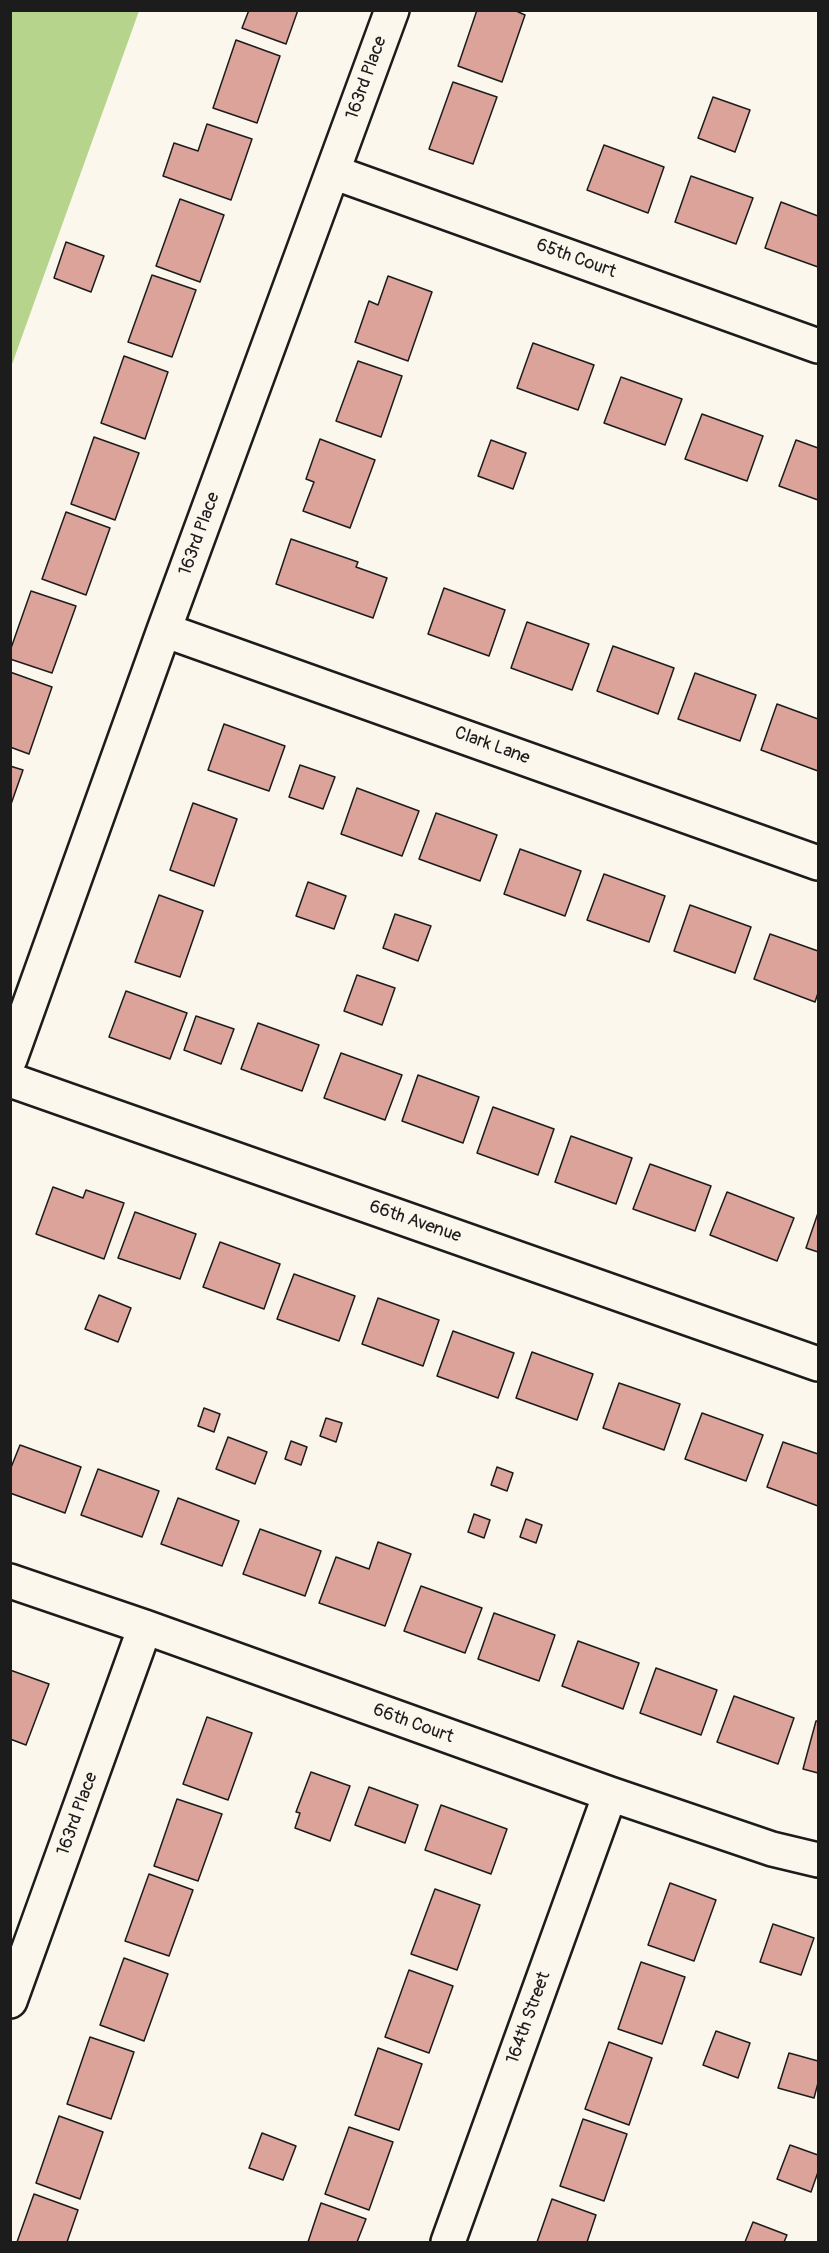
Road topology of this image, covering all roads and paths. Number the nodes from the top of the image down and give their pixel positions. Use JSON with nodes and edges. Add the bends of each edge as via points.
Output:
{"nodes":[{"id":1,"x":392,"y":10,"type":"edge"},
{"id":2,"x":333,"y":172,"type":"junction"},
{"id":3,"x":819,"y":346,"type":"edge"},
{"id":4,"x":164,"y":630,"type":"junction"},
{"id":5,"x":819,"y":863,"type":"edge"},
{"id":6,"x":10,"y":1059,"type":"edge"},
{"id":7,"x":10,"y":1080,"type":"edge"},
{"id":8,"x":819,"y":1364,"type":"edge"},
{"id":9,"x":10,"y":1581,"type":"edge"},
{"id":10,"x":145,"y":1627,"type":"junction"},
{"id":11,"x":610,"y":1794,"type":"junction"},
{"id":12,"x":819,"y":1860,"type":"edge"},
{"id":13,"x":10,"y":2001,"type":"edge"},
{"id":14,"x":448,"y":2242,"type":"edge"}],
"edges":[{"from":1,"to":2,"type":"street","name":"163rd Place"},
{"from":2,"to":3,"type":"street","name":"65th Court"},
{"from":2,"to":4,"type":"street","name":"163rd Place"},
{"from":4,"to":5,"type":"street","name":"Clark Lane"},
{"from":4,"to":6,"type":"street","name":"163rd Place"},
{"from":7,"to":8,"type":"street","name":"66th Avenue"},
{"from":9,"to":10,"type":"street","name":"66th Court"},
{"from":10,"to":11,"type":"street","name":"66th Court"},
{"from":10,"to":13,"type":"street","name":"163rd Place"},
{"from":11,"to":12,"type":"street","name":"66th Court","via":[[772,1849]]},
{"from":11,"to":14,"type":"street","name":"164th Street"}]}
